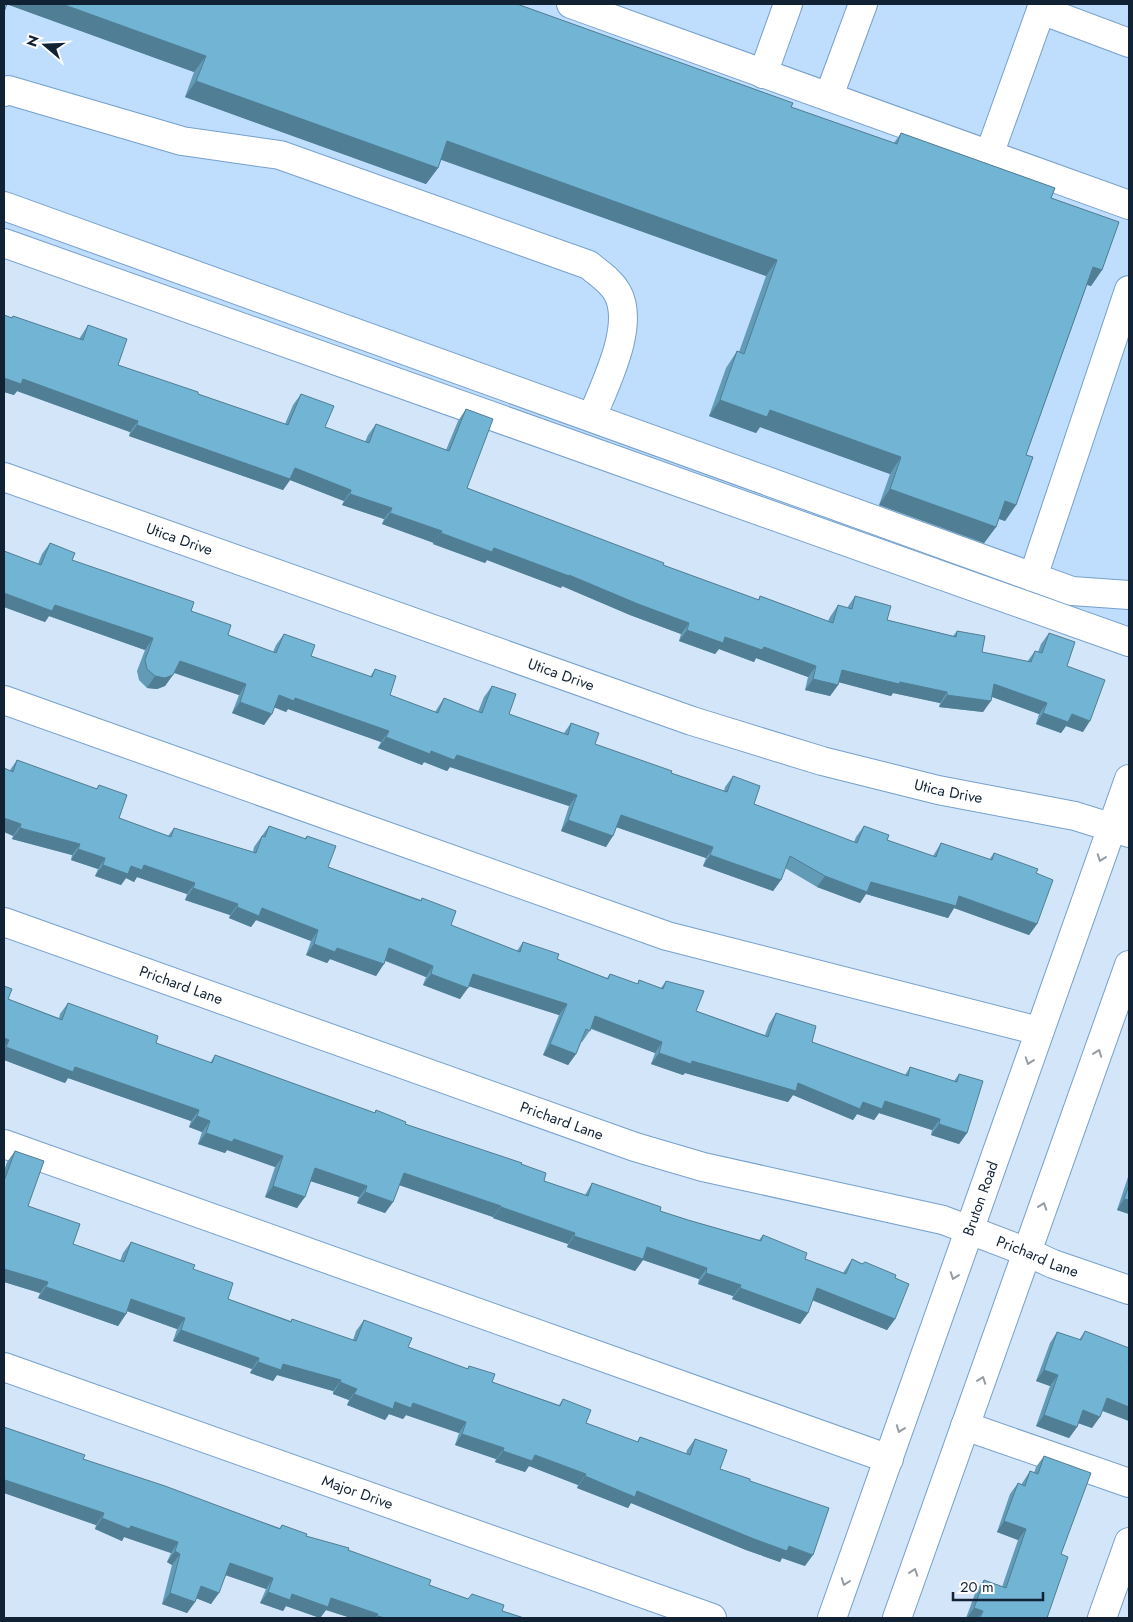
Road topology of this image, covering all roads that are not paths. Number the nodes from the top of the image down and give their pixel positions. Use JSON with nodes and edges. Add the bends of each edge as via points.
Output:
{"nodes":[{"id":1,"x":571,"y":4,"type":"edge"},
{"id":2,"x":788,"y":4,"type":"edge"},
{"id":3,"x":863,"y":4,"type":"edge"},
{"id":4,"x":1042,"y":7,"type":"edge"},
{"id":5,"x":1129,"y":43,"type":"edge"},
{"id":6,"x":763,"y":74,"type":"junction"},
{"id":7,"x":4,"y":92,"type":"edge"},
{"id":8,"x":829,"y":96,"type":"junction"},
{"id":9,"x":989,"y":154,"type":"junction"},
{"id":10,"x":1129,"y":205,"type":"edge"},
{"id":11,"x":4,"y":206,"type":"edge"},
{"id":12,"x":4,"y":244,"type":"edge"},
{"id":13,"x":1129,"y":290,"type":"edge"},
{"id":14,"x":592,"y":417,"type":"junction"},
{"id":15,"x":4,"y":477,"type":"edge"},
{"id":16,"x":1033,"y":576,"type":"junction"},
{"id":17,"x":1128,"y":590,"type":"edge"},
{"id":18,"x":1129,"y":642,"type":"edge"},
{"id":19,"x":4,"y":700,"type":"edge"},
{"id":20,"x":1129,"y":779,"type":"edge"},
{"id":21,"x":1121,"y":830,"type":"edge"},
{"id":22,"x":4,"y":922,"type":"edge"},
{"id":23,"x":1129,"y":965,"type":"edge"},
{"id":24,"x":1039,"y":1031,"type":"junction"},
{"id":25,"x":4,"y":1144,"type":"edge"},
{"id":26,"x":970,"y":1230,"type":"junction"},
{"id":27,"x":1027,"y":1252,"type":"junction"},
{"id":28,"x":1129,"y":1290,"type":"edge"},
{"id":29,"x":4,"y":1367,"type":"edge"},
{"id":30,"x":965,"y":1426,"type":"junction"},
{"id":31,"x":889,"y":1459,"type":"junction"},
{"id":32,"x":1129,"y":1483,"type":"edge"},
{"id":33,"x":1129,"y":1542,"type":"edge"},
{"id":34,"x":712,"y":1618,"type":"edge"},
{"id":35,"x":832,"y":1618,"type":"edge"},
{"id":36,"x":897,"y":1618,"type":"edge"},
{"id":37,"x":1102,"y":1618,"type":"edge"}],
"edges":[{"from":1,"to":6,"type":"street"},
{"from":2,"to":6,"type":"street"},
{"from":3,"to":8,"type":"street"},
{"from":4,"to":5,"type":"street"},
{"from":4,"to":9,"type":"street"},
{"from":6,"to":8,"type":"street"},
{"from":7,"to":14,"type":"street","via":[[8,90],[182,141],[280,155],[589,265],[617,292],[623,312],[618,350]]},
{"from":8,"to":9,"type":"street"},
{"from":9,"to":10,"type":"street"},
{"from":11,"to":14,"type":"street"},
{"from":12,"to":18,"type":"street"},
{"from":13,"to":16,"type":"street"},
{"from":14,"to":16,"type":"street"},
{"from":15,"to":21,"type":"street","name":"Utica Drive","via":[[692,721],[831,763],[938,790],[1075,816]]},
{"from":16,"to":17,"type":"street","via":[[1072,591]]},
{"from":19,"to":24,"type":"street","via":[[667,936]]},
{"from":20,"to":21,"type":"street","name":"Bruton Road"},
{"from":21,"to":24,"type":"street","name":"Bruton Road","one_way":true},
{"from":22,"to":26,"type":"street","name":"Prichard Lane","via":[[635,1147],[703,1167],[943,1220]]},
{"from":27,"to":23,"type":"street","one_way":true},
{"from":24,"to":26,"type":"street","name":"Bruton Road","one_way":true},
{"from":25,"to":31,"type":"street"},
{"from":26,"to":27,"type":"street","name":"Prichard Lane"},
{"from":26,"to":31,"type":"street","name":"Bruton Road","one_way":true},
{"from":27,"to":28,"type":"street","name":"Prichard Lane"},
{"from":30,"to":27,"type":"street","one_way":true},
{"from":29,"to":34,"type":"street","name":"Major Drive"},
{"from":30,"to":32,"type":"street"},
{"from":36,"to":30,"type":"street","one_way":true},
{"from":31,"to":35,"type":"street","name":"Bruton Road","one_way":true},
{"from":33,"to":37,"type":"street"}]}
